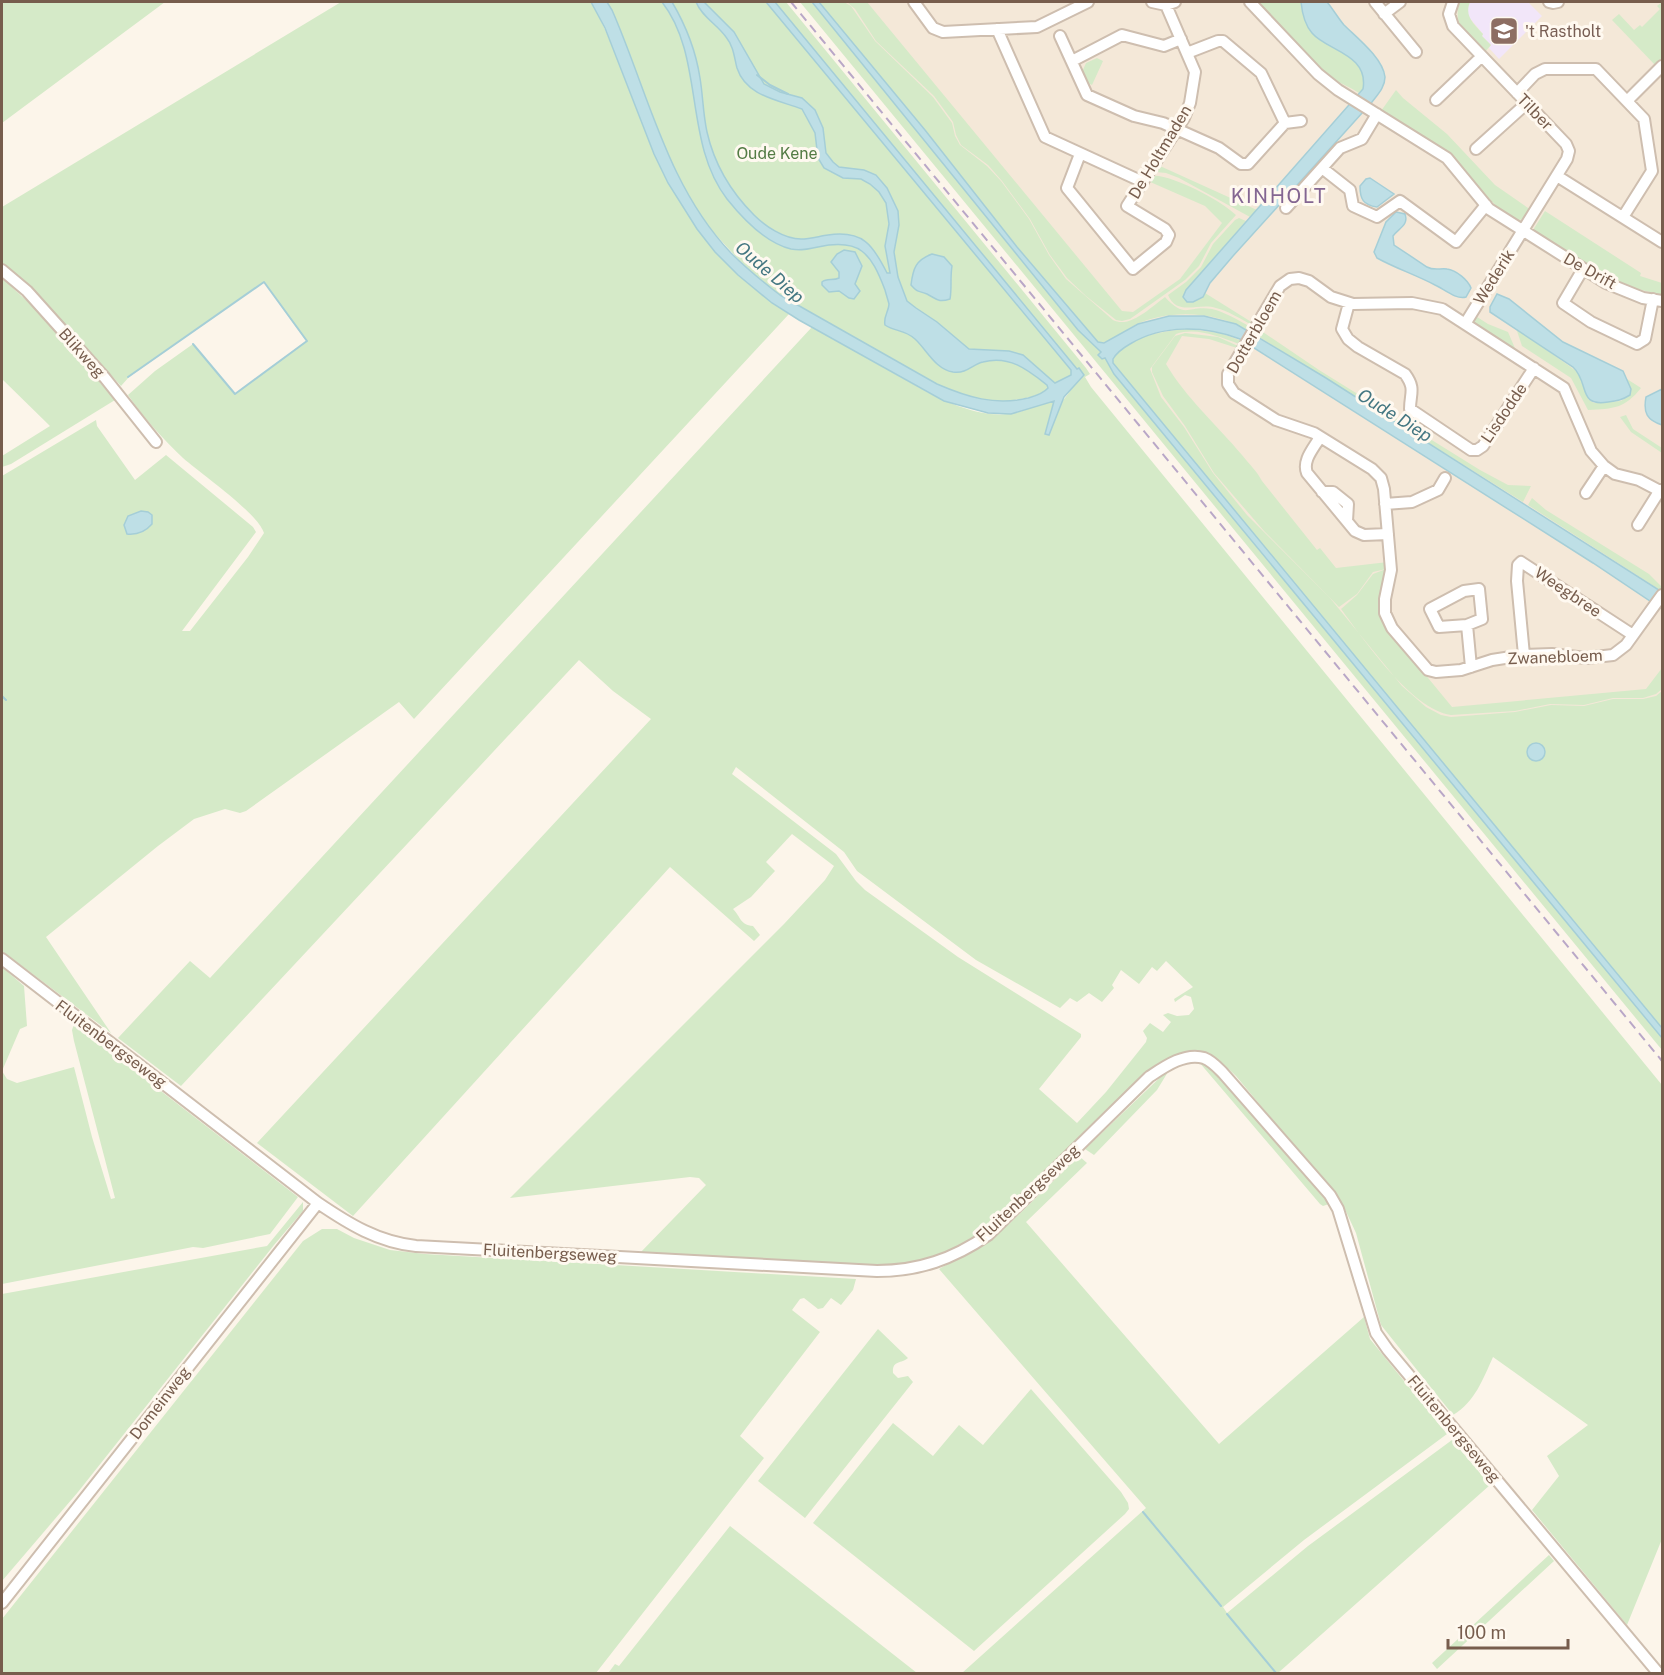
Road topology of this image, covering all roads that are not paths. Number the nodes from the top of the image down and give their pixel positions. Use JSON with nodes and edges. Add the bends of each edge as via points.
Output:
{"nodes":[{"id":1,"x":914,"y":2,"type":"edge"},
{"id":2,"x":1088,"y":2,"type":"edge"},
{"id":3,"x":1152,"y":2,"type":"edge"},
{"id":4,"x":1250,"y":2,"type":"edge"},
{"id":5,"x":1375,"y":2,"type":"edge"},
{"id":6,"x":1400,"y":2,"type":"edge"},
{"id":7,"x":1453,"y":2,"type":"edge"},
{"id":8,"x":1549,"y":2,"type":"edge"},
{"id":9,"x":1558,"y":2,"type":"edge"},
{"id":10,"x":1170,"y":3,"type":"edge"},
{"id":11,"x":1384,"y":14,"type":"junction"},
{"id":12,"x":997,"y":29,"type":"junction"},
{"id":13,"x":1060,"y":36,"type":"dead end"},
{"id":14,"x":1181,"y":39,"type":"junction"},
{"id":15,"x":1416,"y":52,"type":"dead end"},
{"id":16,"x":1187,"y":53,"type":"junction"},
{"id":17,"x":1481,"y":57,"type":"junction"},
{"id":18,"x":1072,"y":61,"type":"junction"},
{"id":19,"x":1662,"y":66,"type":"edge"},
{"id":20,"x":1517,"y":93,"type":"junction"},
{"id":21,"x":1436,"y":100,"type":"dead end"},
{"id":22,"x":1627,"y":101,"type":"junction"},
{"id":23,"x":1527,"y":103,"type":"junction"},
{"id":24,"x":1377,"y":114,"type":"junction"},
{"id":25,"x":1301,"y":121,"type":"dead end"},
{"id":26,"x":1285,"y":123,"type":"junction"},
{"id":27,"x":1176,"y":130,"type":"junction"},
{"id":28,"x":1476,"y":149,"type":"dead end"},
{"id":29,"x":1080,"y":154,"type":"junction"},
{"id":30,"x":1322,"y":168,"type":"junction"},
{"id":31,"x":1557,"y":176,"type":"junction"},
{"id":32,"x":1143,"y":182,"type":"junction"},
{"id":33,"x":1486,"y":205,"type":"junction"},
{"id":34,"x":1286,"y":208,"type":"dead end"},
{"id":35,"x":1623,"y":217,"type":"junction"},
{"id":36,"x":1522,"y":231,"type":"junction"},
{"id":37,"x":1662,"y":242,"type":"edge"},
{"id":38,"x":1583,"y":269,"type":"junction"},
{"id":39,"x":2,"y":270,"type":"edge"},
{"id":40,"x":1658,"y":300,"type":"edge"},
{"id":41,"x":1349,"y":303,"type":"junction"},
{"id":42,"x":1465,"y":324,"type":"junction"},
{"id":43,"x":1534,"y":368,"type":"junction"},
{"id":44,"x":1320,"y":437,"type":"junction"},
{"id":45,"x":156,"y":442,"type":"dead end"},
{"id":46,"x":1604,"y":466,"type":"junction"},
{"id":47,"x":1445,"y":478,"type":"dead end"},
{"id":48,"x":1661,"y":491,"type":"edge"},
{"id":49,"x":1586,"y":493,"type":"dead end"},
{"id":50,"x":1385,"y":504,"type":"junction"},
{"id":51,"x":1638,"y":525,"type":"dead end"},
{"id":52,"x":1388,"y":534,"type":"junction"},
{"id":53,"x":1391,"y":570,"type":"joint"},
{"id":54,"x":1662,"y":595,"type":"edge"},
{"id":55,"x":1467,"y":625,"type":"junction"},
{"id":56,"x":1633,"y":635,"type":"junction"},
{"id":57,"x":1524,"y":655,"type":"junction"},
{"id":58,"x":1471,"y":667,"type":"junction"},
{"id":59,"x":2,"y":959,"type":"edge"},
{"id":60,"x":318,"y":1203,"type":"junction"},
{"id":61,"x":2,"y":1603,"type":"edge"},
{"id":62,"x":1659,"y":1674,"type":"edge"}],
"edges":[{"from":1,"to":12,"type":"street","via":[[939,32]]},
{"from":2,"to":12,"type":"street","via":[[1037,27]]},
{"from":3,"to":10,"type":"street"},
{"from":4,"to":24,"type":"street","name":"De Drift","via":[[1318,74]]},
{"from":5,"to":11,"type":"street"},
{"from":6,"to":11,"type":"street"},
{"from":7,"to":17,"type":"street","name":"Tilber","via":[[1449,15],[1452,26]]},
{"from":8,"to":9,"type":"street"},
{"from":10,"to":14,"type":"street","name":"De Holtmaden"},
{"from":11,"to":15,"type":"street"},
{"from":12,"to":29,"type":"street","via":[[1042,133],[1048,140]]},
{"from":13,"to":18,"type":"street"},
{"from":14,"to":16,"type":"street","name":"De Holtmaden"},
{"from":14,"to":18,"type":"street","via":[[1164,46],[1122,35]]},
{"from":16,"to":26,"type":"street","via":[[1225,42],[1261,73]]},
{"from":16,"to":27,"type":"street","name":"De Holtmaden","via":[[1194,80],[1188,111]]},
{"from":17,"to":20,"type":"street","name":"Tilber"},
{"from":17,"to":21,"type":"street"},
{"from":18,"to":27,"type":"street","via":[[1087,95]]},
{"from":19,"to":22,"type":"street"},
{"from":20,"to":22,"type":"street","via":[[1545,69],[1596,69]]},
{"from":20,"to":23,"type":"street","name":"Tilber"},
{"from":22,"to":35,"type":"street","via":[[1644,119],[1652,171]]},
{"from":23,"to":28,"type":"street"},
{"from":23,"to":31,"type":"street","name":"Tilber","via":[[1566,144],[1569,155]]},
{"from":24,"to":30,"type":"street","via":[[1362,139],[1340,148]]},
{"from":24,"to":33,"type":"street","name":"De Drift","via":[[1447,158]]},
{"from":25,"to":26,"type":"street"},
{"from":26,"to":27,"type":"street","via":[[1245,165],[1219,148]]},
{"from":27,"to":32,"type":"street","name":"De Holtmaden"},
{"from":29,"to":32,"type":"street"},
{"from":29,"to":32,"type":"street","name":"De Holtmaden","via":[[1067,188],[1134,269],[1169,236],[1165,229],[1127,206]]},
{"from":30,"to":33,"type":"street","via":[[1350,190],[1353,206],[1377,216],[1400,201],[1456,242]]},
{"from":30,"to":34,"type":"street"},
{"from":31,"to":35,"type":"street"},
{"from":31,"to":36,"type":"street","name":"Tilber"},
{"from":33,"to":36,"type":"street","name":"De Drift"},
{"from":35,"to":37,"type":"street"},
{"from":36,"to":38,"type":"street","name":"De Drift"},
{"from":36,"to":42,"type":"street","name":"Wederik"},
{"from":38,"to":40,"type":"street","name":"De Drift","via":[[1606,283]]},
{"from":38,"to":40,"type":"street","via":[[1563,303],[1591,322],[1637,344],[1645,339]]},
{"from":39,"to":45,"type":"street","name":"Blikweg","via":[[27,291],[105,378]]},
{"from":41,"to":42,"type":"street","name":"Dotterbloem","via":[[1412,303],[1442,309]]},
{"from":41,"to":43,"type":"street","name":"Lisdodde","via":[[1342,329],[1348,339],[1405,374],[1413,388],[1410,409],[1471,450],[1483,446]]},
{"from":41,"to":44,"type":"street","name":"Dotterbloem","via":[[1331,297],[1309,281],[1286,281],[1228,374],[1228,384],[1234,393],[1276,420]]},
{"from":42,"to":43,"type":"street","name":"Dotterbloem"},
{"from":43,"to":46,"type":"street","via":[[1564,388],[1591,451]]},
{"from":44,"to":50,"type":"street","name":"Dotterbloem","via":[[1377,473],[1383,484]]},
{"from":44,"to":52,"type":"street","via":[[1305,467],[1322,492],[1333,492],[1348,504],[1347,521],[1355,531],[1364,535]]},
{"from":46,"to":48,"type":"street"},
{"from":46,"to":49,"type":"street"},
{"from":47,"to":50,"type":"street","via":[[1438,490],[1412,502]]},
{"from":48,"to":51,"type":"street"},
{"from":50,"to":52,"type":"street","name":"Dotterbloem"},
{"from":52,"to":53,"type":"street","name":"Dotterbloem"},
{"from":53,"to":58,"type":"street","name":"Zwanebloem","via":[[1384,604],[1386,618],[1422,666],[1436,672]]},
{"from":54,"to":56,"type":"street","name":"Zwanebloem"},
{"from":55,"to":55,"type":"street","via":[[1439,627],[1430,609],[1464,591],[1479,589],[1482,619]]},
{"from":55,"to":58,"type":"street"},
{"from":56,"to":57,"type":"street","name":"Zwanebloem","via":[[1623,649],[1607,656]]},
{"from":56,"to":57,"type":"street","name":"Weegbree","via":[[1521,562],[1517,580]]},
{"from":57,"to":58,"type":"street","name":"Zwanebloem","via":[[1497,658]]},
{"from":59,"to":60,"type":"street","name":"Fluitenbergseweg"},
{"from":60,"to":61,"type":"street","name":"Domeinweg"},
{"from":60,"to":62,"type":"street","name":"Fluitenbergseweg","via":[[364,1232],[416,1246],[900,1271],[958,1254],[988,1235],[1149,1077],[1177,1061],[1203,1058],[1223,1073],[1330,1195],[1338,1209],[1376,1333],[1388,1350]]}]}
